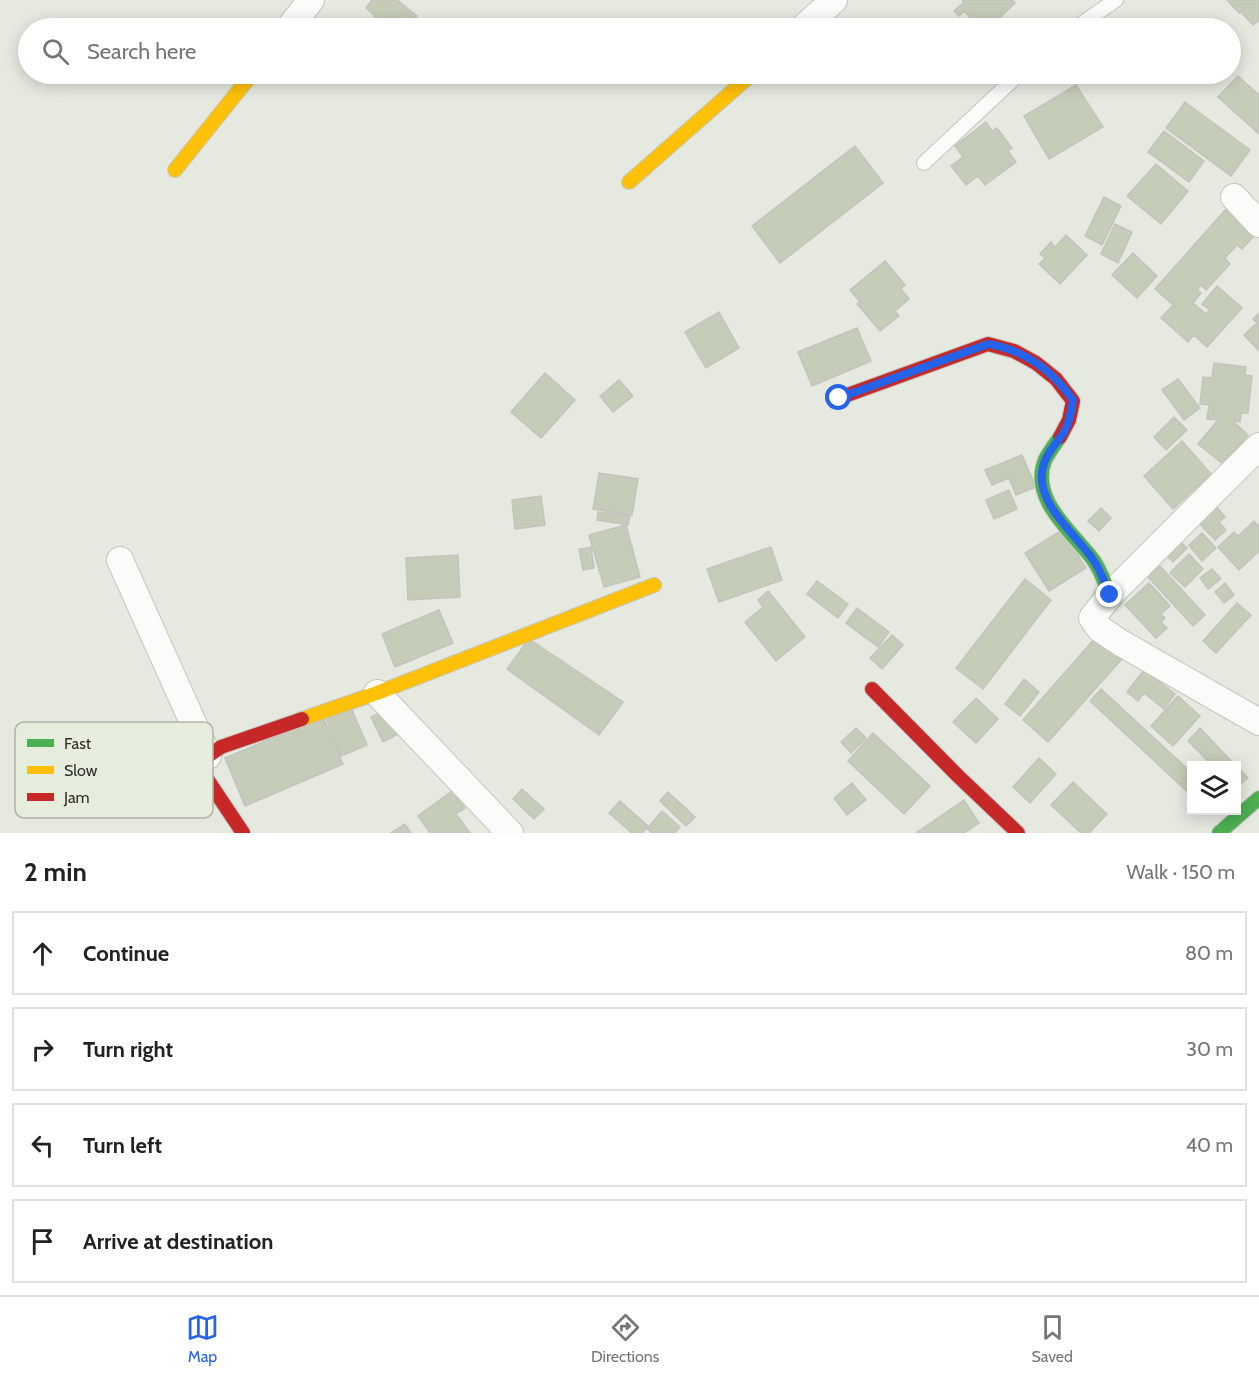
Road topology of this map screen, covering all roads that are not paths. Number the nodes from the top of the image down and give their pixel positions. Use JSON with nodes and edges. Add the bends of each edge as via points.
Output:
{"nodes":[{"id":1,"x":311,"y":0,"type":"edge"},
{"id":2,"x":834,"y":0,"type":"edge"},
{"id":3,"x":1116,"y":0,"type":"edge"},
{"id":4,"x":297,"y":18,"type":"edge"},
{"id":5,"x":814,"y":18,"type":"edge"},
{"id":6,"x":1090,"y":18,"type":"edge"},
{"id":7,"x":244,"y":84,"type":"edge"},
{"id":8,"x":741,"y":84,"type":"edge"},
{"id":9,"x":1008,"y":84,"type":"edge"},
{"id":10,"x":924,"y":163,"type":"dead end"},
{"id":11,"x":175,"y":170,"type":"dead end"},
{"id":12,"x":629,"y":182,"type":"dead end"},
{"id":13,"x":1234,"y":197,"type":"dead end"},
{"id":14,"x":1259,"y":224,"type":"edge"},
{"id":15,"x":839,"y":398,"type":"dead end"},
{"id":16,"x":1259,"y":446,"type":"edge"},
{"id":17,"x":120,"y":560,"type":"dead end"},
{"id":18,"x":654,"y":585,"type":"dead end"},
{"id":19,"x":1110,"y":595,"type":"junction"},
{"id":20,"x":872,"y":689,"type":"dead end"},
{"id":21,"x":377,"y":693,"type":"junction"},
{"id":22,"x":193,"y":722,"type":"edge"},
{"id":23,"x":1259,"y":722,"type":"edge"},
{"id":24,"x":213,"y":752,"type":"edge"},
{"id":25,"x":213,"y":788,"type":"edge"},
{"id":26,"x":1259,"y":798,"type":"edge"},
{"id":27,"x":243,"y":833,"type":"edge"},
{"id":28,"x":510,"y":833,"type":"edge"},
{"id":29,"x":1018,"y":833,"type":"edge"},
{"id":30,"x":1219,"y":833,"type":"edge"}],
"edges":[{"from":1,"to":4,"type":"street"},
{"from":2,"to":5,"type":"street"},
{"from":3,"to":6,"type":"lane"},
{"from":7,"to":11,"type":"street"},
{"from":8,"to":12,"type":"street"},
{"from":9,"to":10,"type":"lane"},
{"from":13,"to":14,"type":"street"},
{"from":15,"to":19,"type":"street","via":[[988,344],[1007,347],[1031,358],[1073,400],[1065,431],[1043,464],[1040,479],[1045,494],[1053,512],[1096,564]]},
{"from":16,"to":19,"type":"street"},
{"from":17,"to":22,"type":"street"},
{"from":18,"to":21,"type":"street"},
{"from":19,"to":23,"type":"street","via":[[1092,618],[1100,629]]},
{"from":20,"to":29,"type":"street"},
{"from":21,"to":24,"type":"street"},
{"from":21,"to":28,"type":"street"},
{"from":25,"to":27,"type":"street"},
{"from":26,"to":30,"type":"street"}]}
